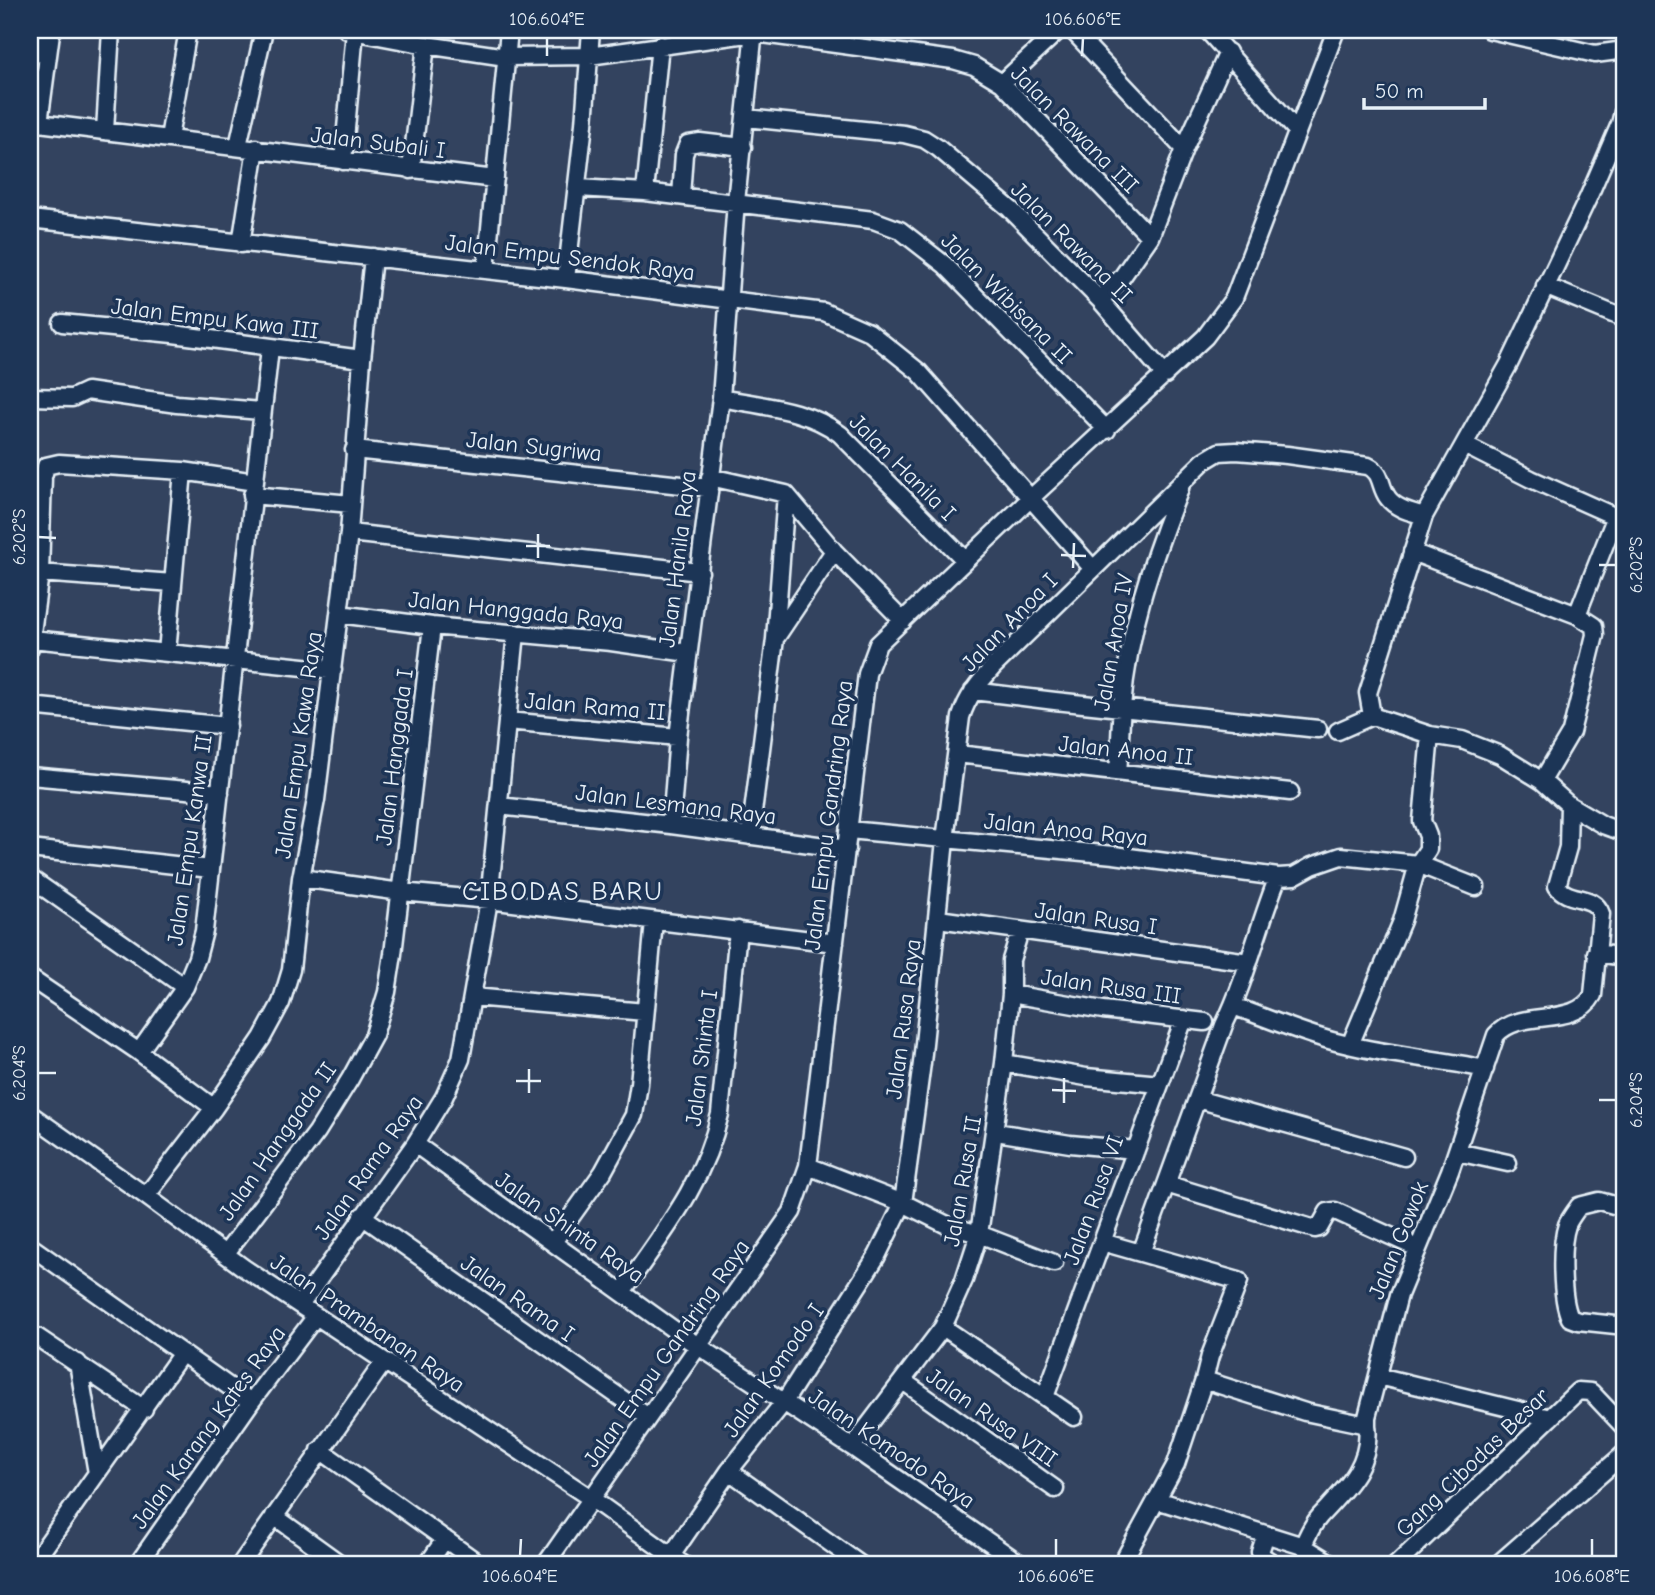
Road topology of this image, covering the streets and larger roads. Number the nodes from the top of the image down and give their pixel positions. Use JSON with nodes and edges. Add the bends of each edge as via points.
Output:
{"nodes":[{"id":1,"x":111,"y":30,"type":"edge"},
{"id":2,"x":188,"y":30,"type":"edge"},
{"id":3,"x":264,"y":30,"type":"edge"},
{"id":4,"x":351,"y":30,"type":"edge"},
{"id":5,"x":438,"y":30,"type":"edge"},
{"id":6,"x":509,"y":30,"type":"edge"},
{"id":7,"x":591,"y":30,"type":"edge"},
{"id":8,"x":1059,"y":30,"type":"edge"},
{"id":9,"x":1072,"y":30,"type":"edge"},
{"id":10,"x":1207,"y":30,"type":"edge"},
{"id":11,"x":1336,"y":30,"type":"edge"},
{"id":12,"x":1490,"y":30,"type":"edge"},
{"id":13,"x":52,"y":31,"type":"edge"},
{"id":14,"x":754,"y":31,"type":"edge"},
{"id":15,"x":378,"y":32,"type":"edge"},
{"id":16,"x":660,"y":45,"type":"junction"},
{"id":17,"x":431,"y":46,"type":"junction"},
{"id":18,"x":1625,"y":50,"type":"edge"},
{"id":19,"x":1228,"y":52,"type":"junction"},
{"id":20,"x":589,"y":56,"type":"junction"},
{"id":21,"x":506,"y":57,"type":"junction"},
{"id":22,"x":30,"y":59,"type":"edge"},
{"id":23,"x":1002,"y":83,"type":"junction"},
{"id":24,"x":1625,"y":104,"type":"edge"},
{"id":25,"x":746,"y":118,"type":"junction"},
{"id":26,"x":34,"y":121,"type":"edge"},
{"id":27,"x":1623,"y":124,"type":"edge"},
{"id":28,"x":105,"y":131,"type":"junction"},
{"id":29,"x":1297,"y":131,"type":"junction"},
{"id":30,"x":169,"y":138,"type":"junction"},
{"id":31,"x":238,"y":146,"type":"junction"},
{"id":32,"x":743,"y":147,"type":"junction"},
{"id":33,"x":256,"y":148,"type":"junction"},
{"id":34,"x":1184,"y":149,"type":"junction"},
{"id":35,"x":343,"y":161,"type":"junction"},
{"id":36,"x":411,"y":170,"type":"junction"},
{"id":37,"x":495,"y":179,"type":"junction"},
{"id":38,"x":578,"y":188,"type":"junction"},
{"id":39,"x":645,"y":191,"type":"junction"},
{"id":40,"x":681,"y":196,"type":"junction"},
{"id":41,"x":736,"y":202,"type":"junction"},
{"id":42,"x":30,"y":219,"type":"edge"},
{"id":43,"x":1150,"y":237,"type":"junction"},
{"id":44,"x":241,"y":244,"type":"junction"},
{"id":45,"x":373,"y":257,"type":"junction"},
{"id":46,"x":486,"y":270,"type":"junction"},
{"id":47,"x":566,"y":279,"type":"junction"},
{"id":48,"x":1545,"y":286,"type":"junction"},
{"id":49,"x":729,"y":299,"type":"junction"},
{"id":50,"x":1100,"y":300,"type":"junction"},
{"id":51,"x":1625,"y":319,"type":"edge"},
{"id":52,"x":62,"y":323,"type":"dead end"},
{"id":53,"x":270,"y":348,"type":"junction"},
{"id":54,"x":362,"y":359,"type":"junction"},
{"id":55,"x":1165,"y":375,"type":"junction"},
{"id":56,"x":30,"y":397,"type":"edge"},
{"id":57,"x":721,"y":398,"type":"junction"},
{"id":58,"x":261,"y":411,"type":"junction"},
{"id":59,"x":1107,"y":430,"type":"junction"},
{"id":60,"x":1464,"y":444,"type":"junction"},
{"id":61,"x":354,"y":450,"type":"junction"},
{"id":62,"x":183,"y":471,"type":"junction"},
{"id":63,"x":710,"y":482,"type":"junction"},
{"id":64,"x":1181,"y":484,"type":"junction"},
{"id":65,"x":253,"y":489,"type":"junction"},
{"id":66,"x":786,"y":495,"type":"junction"},
{"id":67,"x":1032,"y":497,"type":"junction"},
{"id":68,"x":351,"y":504,"type":"junction"},
{"id":69,"x":1424,"y":516,"type":"junction"},
{"id":70,"x":1620,"y":518,"type":"edge"},
{"id":71,"x":349,"y":533,"type":"junction"},
{"id":72,"x":834,"y":551,"type":"junction"},
{"id":73,"x":1412,"y":552,"type":"junction"},
{"id":74,"x":965,"y":560,"type":"junction"},
{"id":75,"x":1093,"y":569,"type":"junction"},
{"id":76,"x":700,"y":572,"type":"junction"},
{"id":77,"x":40,"y":573,"type":"junction"},
{"id":78,"x":173,"y":583,"type":"junction"},
{"id":79,"x":339,"y":614,"type":"junction"},
{"id":80,"x":1577,"y":615,"type":"junction"},
{"id":81,"x":903,"y":621,"type":"junction"},
{"id":82,"x":432,"y":626,"type":"junction"},
{"id":83,"x":516,"y":634,"type":"junction"},
{"id":84,"x":775,"y":639,"type":"junction"},
{"id":85,"x":31,"y":644,"type":"edge"},
{"id":86,"x":167,"y":653,"type":"junction"},
{"id":87,"x":688,"y":653,"type":"junction"},
{"id":88,"x":236,"y":661,"type":"junction"},
{"id":89,"x":333,"y":670,"type":"junction"},
{"id":90,"x":973,"y":691,"type":"junction"},
{"id":91,"x":30,"y":706,"type":"edge"},
{"id":92,"x":1122,"y":708,"type":"junction"},
{"id":93,"x":1372,"y":716,"type":"junction"},
{"id":94,"x":507,"y":721,"type":"junction"},
{"id":95,"x":228,"y":726,"type":"junction"},
{"id":96,"x":1318,"y":729,"type":"dead end"},
{"id":97,"x":1338,"y":731,"type":"dead end"},
{"id":98,"x":1430,"y":735,"type":"junction"},
{"id":99,"x":678,"y":737,"type":"junction"},
{"id":100,"x":957,"y":754,"type":"junction"},
{"id":101,"x":1118,"y":772,"type":"junction"},
{"id":102,"x":30,"y":776,"type":"edge"},
{"id":103,"x":1542,"y":781,"type":"junction"},
{"id":104,"x":1290,"y":792,"type":"dead end"},
{"id":105,"x":220,"y":793,"type":"junction"},
{"id":106,"x":1569,"y":805,"type":"junction"},
{"id":107,"x":499,"y":806,"type":"junction"},
{"id":108,"x":671,"y":825,"type":"junction"},
{"id":109,"x":849,"y":830,"type":"junction"},
{"id":110,"x":1625,"y":832,"type":"edge"},
{"id":111,"x":750,"y":836,"type":"junction"},
{"id":112,"x":945,"y":840,"type":"junction"},
{"id":113,"x":30,"y":849,"type":"edge"},
{"id":114,"x":847,"y":849,"type":"junction"},
{"id":115,"x":1418,"y":864,"type":"junction"},
{"id":116,"x":211,"y":869,"type":"junction"},
{"id":117,"x":1278,"y":877,"type":"junction"},
{"id":118,"x":30,"y":878,"type":"edge"},
{"id":119,"x":301,"y":878,"type":"junction"},
{"id":120,"x":1476,"y":887,"type":"dead end"},
{"id":121,"x":401,"y":892,"type":"junction"},
{"id":122,"x":488,"y":900,"type":"junction"},
{"id":123,"x":938,"y":919,"type":"junction"},
{"id":124,"x":654,"y":921,"type":"junction"},
{"id":125,"x":738,"y":930,"type":"junction"},
{"id":126,"x":1020,"y":931,"type":"junction"},
{"id":127,"x":835,"y":943,"type":"junction"},
{"id":128,"x":1596,"y":953,"type":"junction"},
{"id":129,"x":1625,"y":957,"type":"edge"},
{"id":130,"x":1249,"y":962,"type":"junction"},
{"id":131,"x":30,"y":978,"type":"edge"},
{"id":132,"x":185,"y":987,"type":"junction"},
{"id":133,"x":1011,"y":994,"type":"junction"},
{"id":134,"x":473,"y":997,"type":"junction"},
{"id":135,"x":1233,"y":1006,"type":"junction"},
{"id":136,"x":645,"y":1012,"type":"junction"},
{"id":137,"x":1184,"y":1019,"type":"junction"},
{"id":138,"x":1205,"y":1022,"type":"dead end"},
{"id":139,"x":1350,"y":1045,"type":"junction"},
{"id":140,"x":139,"y":1052,"type":"junction"},
{"id":141,"x":1004,"y":1063,"type":"junction"},
{"id":142,"x":1485,"y":1069,"type":"junction"},
{"id":143,"x":1160,"y":1084,"type":"junction"},
{"id":144,"x":1197,"y":1100,"type":"junction"},
{"id":145,"x":214,"y":1108,"type":"junction"},
{"id":146,"x":30,"y":1114,"type":"edge"},
{"id":147,"x":996,"y":1132,"type":"junction"},
{"id":148,"x":415,"y":1144,"type":"junction"},
{"id":149,"x":1136,"y":1150,"type":"junction"},
{"id":150,"x":1457,"y":1152,"type":"junction"},
{"id":151,"x":1404,"y":1157,"type":"dead end"},
{"id":152,"x":1508,"y":1163,"type":"dead end"},
{"id":153,"x":808,"y":1166,"type":"junction"},
{"id":154,"x":1167,"y":1184,"type":"junction"},
{"id":155,"x":146,"y":1196,"type":"junction"},
{"id":156,"x":903,"y":1203,"type":"junction"},
{"id":157,"x":1625,"y":1208,"type":"edge"},
{"id":158,"x":362,"y":1216,"type":"junction"},
{"id":159,"x":979,"y":1234,"type":"junction"},
{"id":160,"x":1102,"y":1241,"type":"junction"},
{"id":161,"x":553,"y":1242,"type":"junction"},
{"id":162,"x":30,"y":1246,"type":"edge"},
{"id":163,"x":1417,"y":1248,"type":"junction"},
{"id":164,"x":226,"y":1253,"type":"junction"},
{"id":165,"x":1141,"y":1253,"type":"junction"},
{"id":166,"x":1054,"y":1263,"type":"dead end"},
{"id":167,"x":622,"y":1292,"type":"junction"},
{"id":168,"x":301,"y":1304,"type":"junction"},
{"id":169,"x":316,"y":1316,"type":"junction"},
{"id":170,"x":943,"y":1326,"type":"junction"},
{"id":171,"x":1625,"y":1326,"type":"edge"},
{"id":172,"x":37,"y":1337,"type":"dead end"},
{"id":173,"x":699,"y":1347,"type":"junction"},
{"id":174,"x":182,"y":1353,"type":"junction"},
{"id":175,"x":383,"y":1362,"type":"junction"},
{"id":176,"x":78,"y":1363,"type":"junction"},
{"id":177,"x":1378,"y":1376,"type":"junction"},
{"id":178,"x":1204,"y":1380,"type":"junction"},
{"id":179,"x":903,"y":1381,"type":"junction"},
{"id":180,"x":1045,"y":1397,"type":"junction"},
{"id":181,"x":251,"y":1402,"type":"junction"},
{"id":182,"x":784,"y":1402,"type":"junction"},
{"id":183,"x":144,"y":1409,"type":"junction"},
{"id":184,"x":1074,"y":1417,"type":"dead end"},
{"id":185,"x":649,"y":1418,"type":"junction"},
{"id":186,"x":1550,"y":1418,"type":"junction"},
{"id":187,"x":1367,"y":1425,"type":"junction"},
{"id":188,"x":1625,"y":1428,"type":"edge"},
{"id":189,"x":852,"y":1447,"type":"junction"},
{"id":190,"x":320,"y":1450,"type":"junction"},
{"id":191,"x":1625,"y":1453,"type":"edge"},
{"id":192,"x":729,"y":1471,"type":"junction"},
{"id":193,"x":97,"y":1473,"type":"junction"},
{"id":194,"x":1055,"y":1489,"type":"dead end"},
{"id":195,"x":592,"y":1499,"type":"junction"},
{"id":196,"x":1157,"y":1500,"type":"junction"},
{"id":197,"x":274,"y":1516,"type":"junction"},
{"id":198,"x":1266,"y":1534,"type":"junction"},
{"id":199,"x":446,"y":1539,"type":"junction"},
{"id":200,"x":1303,"y":1546,"type":"junction"},
{"id":201,"x":677,"y":1561,"type":"edge"},
{"id":202,"x":332,"y":1562,"type":"edge"},
{"id":203,"x":1329,"y":1562,"type":"dead end"},
{"id":204,"x":32,"y":1565,"type":"edge"},
{"id":205,"x":137,"y":1565,"type":"edge"},
{"id":206,"x":240,"y":1565,"type":"edge"},
{"id":207,"x":427,"y":1565,"type":"edge"},
{"id":208,"x":481,"y":1565,"type":"edge"},
{"id":209,"x":545,"y":1565,"type":"edge"},
{"id":210,"x":861,"y":1565,"type":"edge"},
{"id":211,"x":1022,"y":1565,"type":"edge"},
{"id":212,"x":1121,"y":1565,"type":"edge"},
{"id":213,"x":1276,"y":1565,"type":"edge"},
{"id":214,"x":1396,"y":1565,"type":"edge"},
{"id":215,"x":1497,"y":1565,"type":"edge"}],
"edges":[{"from":1,"to":28,"type":"street"},
{"from":2,"to":30,"type":"street"},
{"from":3,"to":31,"type":"street"},
{"from":4,"to":15,"type":"street","name":"Jalan Rawana III"},
{"from":4,"to":35,"type":"street"},
{"from":5,"to":17,"type":"street"},
{"from":6,"to":21,"type":"street"},
{"from":7,"to":20,"type":"street"},
{"from":8,"to":23,"type":"street"},
{"from":9,"to":34,"type":"street"},
{"from":10,"to":19,"type":"street"},
{"from":11,"to":29,"type":"street","name":"Jalan Empu Gandring Raya"},
{"from":12,"to":18,"type":"street","via":[[1595,54]]},
{"from":13,"to":22,"type":"street"},
{"from":13,"to":26,"type":"street"},
{"from":14,"to":16,"type":"street","name":"Jalan Rawana III"},
{"from":14,"to":23,"type":"street","name":"Jalan Rawana III","via":[[953,60]]},
{"from":14,"to":25,"type":"street","name":"Jalan Hanila Raya"},
{"from":15,"to":17,"type":"street","name":"Jalan Rawana III"},
{"from":16,"to":20,"type":"street","name":"Jalan Rawana III"},
{"from":16,"to":39,"type":"street"},
{"from":17,"to":21,"type":"street","name":"Jalan Rawana III"},
{"from":17,"to":36,"type":"street"},
{"from":19,"to":29,"type":"street"},
{"from":19,"to":34,"type":"street"},
{"from":20,"to":21,"type":"street","name":"Jalan Rawana III"},
{"from":20,"to":38,"type":"street"},
{"from":21,"to":37,"type":"street"},
{"from":23,"to":43,"type":"street","name":"Jalan Rawana III"},
{"from":24,"to":27,"type":"street"},
{"from":25,"to":32,"type":"street","name":"Jalan Hanila Raya"},
{"from":25,"to":50,"type":"street","name":"Jalan Rawana II","via":[[924,139],[1010,209]]},
{"from":26,"to":28,"type":"street","name":"Jalan Subali I"},
{"from":27,"to":48,"type":"street"},
{"from":28,"to":30,"type":"street","name":"Jalan Subali I"},
{"from":29,"to":55,"type":"street","name":"Jalan Empu Gandring Raya","via":[[1234,298],[1205,337]]},
{"from":30,"to":31,"type":"street","name":"Jalan Subali I"},
{"from":31,"to":33,"type":"street","name":"Jalan Subali I"},
{"from":32,"to":40,"type":"street","via":[[688,144]]},
{"from":32,"to":41,"type":"street","name":"Jalan Hanila Raya"},
{"from":33,"to":35,"type":"street","name":"Jalan Subali I"},
{"from":33,"to":44,"type":"street"},
{"from":34,"to":43,"type":"street"},
{"from":35,"to":36,"type":"street","name":"Jalan Subali I"},
{"from":36,"to":37,"type":"street","name":"Jalan Subali I"},
{"from":37,"to":46,"type":"street"},
{"from":38,"to":39,"type":"street","name":"Jalan Wibisana II"},
{"from":38,"to":47,"type":"street"},
{"from":39,"to":40,"type":"street","name":"Jalan Wibisana II"},
{"from":40,"to":41,"type":"street","name":"Jalan Wibisana II"},
{"from":41,"to":49,"type":"street","name":"Jalan Hanila Raya"},
{"from":41,"to":59,"type":"street","name":"Jalan Wibisana II","via":[[873,220],[900,230],[945,265]]},
{"from":42,"to":44,"type":"street","name":"Jalan Empu Sendok Raya"},
{"from":43,"to":50,"type":"street"},
{"from":44,"to":45,"type":"street","name":"Jalan Empu Sendok Raya"},
{"from":45,"to":46,"type":"street","name":"Jalan Empu Sendok Raya"},
{"from":45,"to":54,"type":"street","name":"Jalan Empu Kawa Raya"},
{"from":46,"to":47,"type":"street","name":"Jalan Empu Sendok Raya"},
{"from":47,"to":49,"type":"street","name":"Jalan Empu Sendok Raya"},
{"from":48,"to":51,"type":"street"},
{"from":48,"to":60,"type":"street","via":[[1509,365]]},
{"from":49,"to":57,"type":"street","name":"Jalan Hanila Raya"},
{"from":49,"to":67,"type":"street","name":"Jalan Empu Sendok Raya","via":[[824,312],[869,332],[919,372]]},
{"from":50,"to":55,"type":"street","name":"Jalan Rawana II"},
{"from":52,"to":53,"type":"street","name":"Jalan Empu Kawa III"},
{"from":53,"to":54,"type":"street","name":"Jalan Empu Kawa III"},
{"from":53,"to":58,"type":"street","name":"Jalan Empu Kanwa II"},
{"from":54,"to":61,"type":"street","name":"Jalan Empu Kawa Raya"},
{"from":55,"to":59,"type":"street","name":"Jalan Empu Gandring Raya"},
{"from":56,"to":58,"type":"street","via":[[72,398],[87,391]]},
{"from":57,"to":63,"type":"street","name":"Jalan Hanila Raya"},
{"from":57,"to":74,"type":"street","name":"Jalan Hanila I","via":[[827,425]]},
{"from":58,"to":65,"type":"street","name":"Jalan Empu Kanwa II"},
{"from":59,"to":67,"type":"street","name":"Jalan Empu Gandring Raya"},
{"from":60,"to":69,"type":"street"},
{"from":60,"to":70,"type":"street"},
{"from":61,"to":63,"type":"street","name":"Jalan Sugriwa"},
{"from":61,"to":68,"type":"street","name":"Jalan Empu Kawa Raya"},
{"from":62,"to":65,"type":"street"},
{"from":62,"to":77,"type":"street","via":[[46,466]]},
{"from":62,"to":78,"type":"street"},
{"from":63,"to":66,"type":"street","name":"Jalan Sugriwa"},
{"from":63,"to":76,"type":"street","name":"Jalan Hanila Raya"},
{"from":64,"to":69,"type":"street","name":"Jalan Anoa I","via":[[1219,452],[1287,454],[1368,466],[1378,472],[1389,499]]},
{"from":64,"to":75,"type":"street","name":"Jalan Anoa I"},
{"from":64,"to":92,"type":"street","name":"Jalan Anoa IV","via":[[1135,623]]},
{"from":65,"to":68,"type":"street"},
{"from":65,"to":88,"type":"street","name":"Jalan Empu Kanwa II"},
{"from":66,"to":72,"type":"street"},
{"from":66,"to":84,"type":"street"},
{"from":67,"to":74,"type":"street","name":"Jalan Empu Gandring Raya"},
{"from":67,"to":75,"type":"street","name":"Jalan Empu Sendok Raya"},
{"from":68,"to":71,"type":"street","name":"Jalan Empu Kawa Raya"},
{"from":69,"to":73,"type":"street"},
{"from":70,"to":80,"type":"street"},
{"from":71,"to":76,"type":"street"},
{"from":71,"to":79,"type":"street","name":"Jalan Empu Kawa Raya"},
{"from":72,"to":81,"type":"street"},
{"from":72,"to":84,"type":"street"},
{"from":73,"to":80,"type":"street"},
{"from":73,"to":93,"type":"street","via":[[1368,693]]},
{"from":74,"to":81,"type":"street","name":"Jalan Empu Gandring Raya"},
{"from":75,"to":90,"type":"street","name":"Jalan Anoa I"},
{"from":76,"to":87,"type":"street","name":"Jalan Hanila Raya"},
{"from":77,"to":78,"type":"street"},
{"from":77,"to":85,"type":"street"},
{"from":78,"to":86,"type":"street"},
{"from":79,"to":82,"type":"street","name":"Jalan Hanggada Raya"},
{"from":79,"to":89,"type":"street","name":"Jalan Empu Kawa Raya"},
{"from":80,"to":103,"type":"street","via":[[1594,625],[1595,635],[1571,732]]},
{"from":81,"to":109,"type":"street","name":"Jalan Empu Gandring Raya","via":[[878,644],[867,674]]},
{"from":82,"to":83,"type":"street","name":"Jalan Hanggada Raya"},
{"from":82,"to":121,"type":"street","name":"Jalan Hanggada I"},
{"from":83,"to":87,"type":"street","name":"Jalan Hanggada Raya"},
{"from":83,"to":94,"type":"street","name":"Jalan Rama Raya"},
{"from":84,"to":111,"type":"street"},
{"from":85,"to":86,"type":"street"},
{"from":86,"to":88,"type":"street"},
{"from":87,"to":99,"type":"street","name":"Jalan Hanila Raya"},
{"from":88,"to":89,"type":"street"},
{"from":88,"to":95,"type":"street","name":"Jalan Empu Kanwa II"},
{"from":89,"to":119,"type":"street","name":"Jalan Empu Kawa Raya"},
{"from":90,"to":92,"type":"street"},
{"from":90,"to":100,"type":"street","name":"Jalan Anoa I","via":[[961,717]]},
{"from":91,"to":95,"type":"street"},
{"from":92,"to":96,"type":"street"},
{"from":92,"to":101,"type":"street","name":"Jalan Anoa IV"},
{"from":93,"to":97,"type":"street"},
{"from":93,"to":98,"type":"street"},
{"from":94,"to":99,"type":"street","name":"Jalan Rama II"},
{"from":94,"to":107,"type":"street","name":"Jalan Rama Raya"},
{"from":95,"to":105,"type":"street","name":"Jalan Empu Kanwa II"},
{"from":98,"to":103,"type":"street","via":[[1462,740],[1500,755]]},
{"from":98,"to":115,"type":"street","via":[[1422,821],[1429,841]]},
{"from":99,"to":108,"type":"street","name":"Jalan Hanila Raya"},
{"from":100,"to":101,"type":"street","name":"Jalan Anoa II"},
{"from":100,"to":112,"type":"street","name":"Jalan Anoa I"},
{"from":101,"to":104,"type":"street","name":"Jalan Anoa II"},
{"from":102,"to":105,"type":"street"},
{"from":103,"to":106,"type":"street"},
{"from":105,"to":116,"type":"street","name":"Jalan Empu Kanwa II"},
{"from":106,"to":110,"type":"street"},
{"from":106,"to":128,"type":"street","name":"Jalan Gowok","via":[[1568,847],[1557,886],[1564,894],[1599,908]]},
{"from":107,"to":108,"type":"street","name":"Jalan Lesmana Raya"},
{"from":107,"to":122,"type":"street","name":"Jalan Rama Raya"},
{"from":108,"to":111,"type":"street","name":"Jalan Lesmana Raya"},
{"from":109,"to":112,"type":"street","name":"Jalan Anoa Raya"},
{"from":109,"to":114,"type":"street","name":"Jalan Empu Gandring Raya"},
{"from":111,"to":114,"type":"street","name":"Jalan Lesmana Raya"},
{"from":112,"to":117,"type":"street","name":"Jalan Anoa Raya","via":[[1114,855]]},
{"from":112,"to":123,"type":"street","name":"Jalan Rusa Raya"},
{"from":113,"to":116,"type":"street"},
{"from":114,"to":127,"type":"street","name":"Jalan Empu Gandring Raya"},
{"from":115,"to":117,"type":"street","via":[[1337,856],[1294,876]]},
{"from":115,"to":120,"type":"street"},
{"from":115,"to":139,"type":"street","via":[[1398,932]]},
{"from":116,"to":132,"type":"street","name":"Jalan Empu Kanwa II","via":[[204,931]]},
{"from":117,"to":130,"type":"street"},
{"from":118,"to":132,"type":"street"},
{"from":119,"to":121,"type":"street"},
{"from":119,"to":145,"type":"street","name":"Jalan Empu Kawa Raya","via":[[291,970],[281,1003]]},
{"from":121,"to":122,"type":"street"},
{"from":121,"to":164,"type":"street","name":"Jalan Hanggada II","via":[[387,992],[374,1035],[317,1132]]},
{"from":122,"to":124,"type":"street"},
{"from":122,"to":134,"type":"street","name":"Jalan Rama Raya"},
{"from":123,"to":126,"type":"street","name":"Jalan Rusa I"},
{"from":123,"to":156,"type":"street","name":"Jalan Rusa Raya"},
{"from":124,"to":125,"type":"street"},
{"from":124,"to":136,"type":"street"},
{"from":125,"to":127,"type":"street"},
{"from":125,"to":167,"type":"street","name":"Jalan Shinta I","via":[[715,1136],[685,1200]]},
{"from":126,"to":130,"type":"street","name":"Jalan Rusa I"},
{"from":126,"to":133,"type":"street","name":"Jalan Rusa II","via":[[1011,960]]},
{"from":127,"to":153,"type":"street","name":"Jalan Empu Gandring Raya"},
{"from":128,"to":129,"type":"street"},
{"from":128,"to":142,"type":"street","name":"Jalan Gowok","via":[[1589,1003],[1574,1012],[1502,1028]]},
{"from":130,"to":135,"type":"street"},
{"from":131,"to":140,"type":"street"},
{"from":132,"to":140,"type":"street","name":"Jalan Empu Kanwa II"},
{"from":133,"to":137,"type":"street","name":"Jalan Rusa III"},
{"from":133,"to":141,"type":"street","name":"Jalan Rusa II"},
{"from":134,"to":136,"type":"street"},
{"from":134,"to":148,"type":"street","name":"Jalan Rama Raya","via":[[461,1059]]},
{"from":135,"to":139,"type":"street"},
{"from":135,"to":144,"type":"street"},
{"from":136,"to":161,"type":"street","via":[[634,1115],[603,1171]]},
{"from":137,"to":138,"type":"street","name":"Jalan Rusa III"},
{"from":137,"to":143,"type":"street","name":"Jalan Rusa VI"},
{"from":139,"to":142,"type":"street"},
{"from":140,"to":145,"type":"street"},
{"from":141,"to":143,"type":"street"},
{"from":141,"to":147,"type":"street","name":"Jalan Rusa II"},
{"from":142,"to":150,"type":"street","name":"Jalan Gowok"},
{"from":143,"to":149,"type":"street","name":"Jalan Rusa VI"},
{"from":144,"to":151,"type":"street"},
{"from":144,"to":154,"type":"street"},
{"from":145,"to":155,"type":"street","name":"Jalan Empu Kawa Raya"},
{"from":146,"to":155,"type":"street","name":"Jalan Prambanan Raya"},
{"from":147,"to":149,"type":"street"},
{"from":147,"to":159,"type":"street","name":"Jalan Rusa II"},
{"from":148,"to":158,"type":"street","name":"Jalan Rama Raya"},
{"from":148,"to":161,"type":"street","name":"Jalan Shinta Raya"},
{"from":149,"to":160,"type":"street","name":"Jalan Rusa VI"},
{"from":150,"to":152,"type":"street"},
{"from":150,"to":163,"type":"street","name":"Jalan Gowok"},
{"from":153,"to":156,"type":"street"},
{"from":153,"to":173,"type":"street","name":"Jalan Empu Gandring Raya","via":[[792,1212]]},
{"from":154,"to":163,"type":"street","via":[[1315,1229],[1328,1212],[1335,1211]]},
{"from":154,"to":165,"type":"street"},
{"from":155,"to":164,"type":"street","name":"Jalan Prambanan Raya"},
{"from":156,"to":159,"type":"street","via":[[947,1225]]},
{"from":156,"to":182,"type":"street","name":"Jalan Komodo I","via":[[877,1256]]},
{"from":157,"to":171,"type":"street","via":[[1600,1201],[1579,1206],[1567,1226],[1563,1258],[1570,1318]]},
{"from":158,"to":168,"type":"street","name":"Jalan Rama Raya"},
{"from":158,"to":185,"type":"street","name":"Jalan Rama I"},
{"from":159,"to":166,"type":"street"},
{"from":159,"to":170,"type":"street","name":"Jalan Rusa II"},
{"from":160,"to":165,"type":"street"},
{"from":160,"to":180,"type":"street","name":"Jalan Rusa VI"},
{"from":161,"to":167,"type":"street","name":"Jalan Shinta Raya"},
{"from":162,"to":174,"type":"street"},
{"from":163,"to":177,"type":"street","name":"Jalan Gowok"},
{"from":164,"to":168,"type":"street","name":"Jalan Prambanan Raya"},
{"from":165,"to":178,"type":"street","via":[[1239,1281]]},
{"from":167,"to":173,"type":"street","name":"Jalan Shinta Raya"},
{"from":168,"to":169,"type":"street","name":"Jalan Prambanan Raya"},
{"from":169,"to":175,"type":"street","name":"Jalan Prambanan Raya"},
{"from":169,"to":181,"type":"street","name":"Jalan Karang Kates Raya"},
{"from":170,"to":179,"type":"street","name":"Jalan Rusa II"},
{"from":170,"to":180,"type":"street"},
{"from":172,"to":176,"type":"street"},
{"from":173,"to":182,"type":"street","name":"Jalan Komodo Raya"},
{"from":173,"to":185,"type":"street","name":"Jalan Empu Gandring Raya"},
{"from":174,"to":181,"type":"street"},
{"from":174,"to":183,"type":"street"},
{"from":175,"to":190,"type":"street"},
{"from":175,"to":195,"type":"street","name":"Jalan Prambanan Raya"},
{"from":176,"to":183,"type":"street"},
{"from":176,"to":193,"type":"street"},
{"from":177,"to":186,"type":"street"},
{"from":177,"to":187,"type":"street","name":"Jalan Gowok"},
{"from":178,"to":187,"type":"street","via":[[1305,1412]]},
{"from":178,"to":196,"type":"street","via":[[1176,1464]]},
{"from":179,"to":189,"type":"street","name":"Jalan Rusa II"},
{"from":179,"to":194,"type":"street","name":"Jalan Rusa VIII"},
{"from":180,"to":184,"type":"street"},
{"from":181,"to":205,"type":"street","name":"Jalan Karang Kates Raya"},
{"from":182,"to":189,"type":"street","name":"Jalan Komodo Raya"},
{"from":182,"to":192,"type":"street","name":"Jalan Komodo I"},
{"from":183,"to":193,"type":"street"},
{"from":185,"to":195,"type":"street","name":"Jalan Empu Gandring Raya"},
{"from":186,"to":188,"type":"street","name":"Gang Cibodas Besar","via":[[1578,1391],[1591,1392]]},
{"from":186,"to":214,"type":"street","name":"Gang Cibodas Besar"},
{"from":187,"to":200,"type":"street","name":"Jalan Gowok","via":[[1365,1458],[1339,1498],[1317,1520]]},
{"from":189,"to":211,"type":"street","name":"Jalan Komodo Raya"},
{"from":190,"to":197,"type":"street"},
{"from":190,"to":199,"type":"street"},
{"from":191,"to":215,"type":"street"},
{"from":192,"to":201,"type":"street","name":"Jalan Komodo I"},
{"from":192,"to":210,"type":"street"},
{"from":193,"to":204,"type":"street"},
{"from":195,"to":201,"type":"street","name":"Jalan Prambanan Raya"},
{"from":195,"to":209,"type":"street","name":"Jalan Empu Gandring Raya"},
{"from":196,"to":198,"type":"street"},
{"from":196,"to":212,"type":"street"},
{"from":197,"to":202,"type":"street"},
{"from":197,"to":206,"type":"street"},
{"from":198,"to":200,"type":"street"},
{"from":198,"to":213,"type":"street","via":[[1260,1552]]},
{"from":199,"to":207,"type":"street"},
{"from":199,"to":208,"type":"street"},
{"from":200,"to":203,"type":"street"}]}
